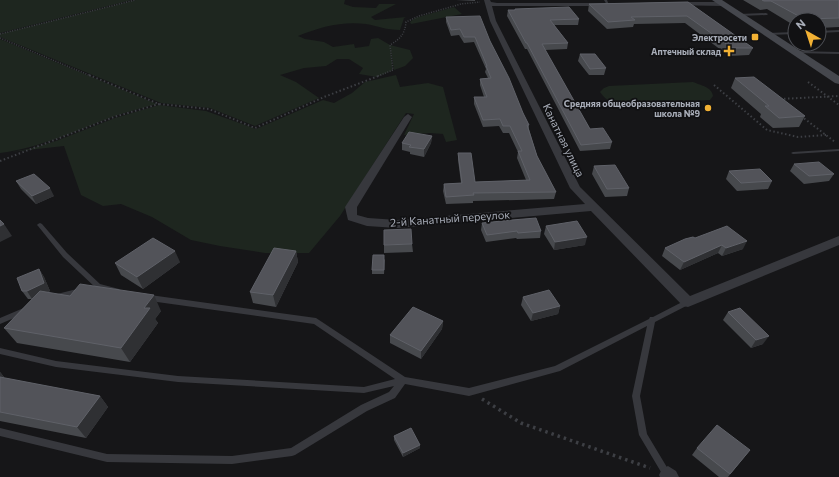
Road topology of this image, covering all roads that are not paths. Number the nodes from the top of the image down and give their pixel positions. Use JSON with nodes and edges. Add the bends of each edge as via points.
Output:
{"nodes":[{"id":1,"x":488,"y":2,"type":"edge"},
{"id":2,"x":607,"y":2,"type":"edge"},
{"id":3,"x":718,"y":2,"type":"edge"},
{"id":4,"x":616,"y":4,"type":"edge"},
{"id":5,"x":668,"y":4,"type":"edge"},
{"id":6,"x":766,"y":14,"type":"dead end"},
{"id":7,"x":739,"y":15,"type":"junction"},
{"id":8,"x":839,"y":31,"type":"edge"},
{"id":9,"x":827,"y":32,"type":"edge"},
{"id":10,"x":787,"y":33,"type":"edge"},
{"id":11,"x":768,"y":34,"type":"junction"},
{"id":12,"x":787,"y":47,"type":"edge"},
{"id":13,"x":794,"y":52,"type":"joint"},
{"id":14,"x":839,"y":53,"type":"edge"},
{"id":15,"x":839,"y":81,"type":"edge"},
{"id":16,"x":408,"y":117,"type":"dead end"},
{"id":17,"x":839,"y":150,"type":"edge"},
{"id":18,"x":793,"y":153,"type":"dead end"},
{"id":19,"x":592,"y":207,"type":"junction"},
{"id":20,"x":40,"y":225,"type":"dead end"},
{"id":21,"x":839,"y":240,"type":"edge"},
{"id":22,"x":98,"y":286,"type":"junction"},
{"id":23,"x":128,"y":293,"type":"edge"},
{"id":24,"x":144,"y":297,"type":"edge"},
{"id":25,"x":48,"y":300,"type":"edge"},
{"id":26,"x":688,"y":302,"type":"junction"},
{"id":27,"x":34,"y":306,"type":"edge"},
{"id":28,"x":652,"y":319,"type":"junction"},
{"id":29,"x":0,"y":321,"type":"edge"},
{"id":30,"x":0,"y":351,"type":"edge"},
{"id":31,"x":403,"y":380,"type":"junction"},
{"id":32,"x":0,"y":432,"type":"edge"},
{"id":33,"x":669,"y":476,"type":"edge"}],
"edges":[{"from":1,"to":2,"type":"street","via":[[497,5]]},
{"from":1,"to":19,"type":"street","name":"Канатная улица","via":[[493,21],[562,163],[575,188]]},
{"from":2,"to":4,"type":"street"},
{"from":3,"to":5,"type":"street"},
{"from":3,"to":7,"type":"main road"},
{"from":6,"to":7,"type":"lane"},
{"from":7,"to":11,"type":"main road"},
{"from":8,"to":9,"type":"lane"},
{"from":10,"to":11,"type":"lane"},
{"from":11,"to":12,"type":"main road"},
{"from":13,"to":14,"type":"lane"},
{"from":13,"to":15,"type":"main road"},
{"from":16,"to":19,"type":"street","name":"2-й Канатный переулок","via":[[351,207],[352,216],[367,222],[397,224]]},
{"from":17,"to":18,"type":"lane"},
{"from":19,"to":26,"type":"street","name":"Канатная улица"},
{"from":20,"to":22,"type":"lane","via":[[65,255]]},
{"from":21,"to":26,"type":"street"},
{"from":22,"to":23,"type":"lane"},
{"from":22,"to":25,"type":"lane","via":[[61,294]]},
{"from":24,"to":31,"type":"lane","via":[[316,320]]},
{"from":26,"to":28,"type":"lane"},
{"from":27,"to":29,"type":"lane"},
{"from":28,"to":31,"type":"lane","via":[[557,369],[469,392]]},
{"from":28,"to":33,"type":"lane","via":[[636,396],[643,435]]},
{"from":30,"to":31,"type":"lane","via":[[56,364],[178,379],[364,390]]},
{"from":31,"to":32,"type":"lane","via":[[392,395],[364,408],[292,452],[232,460],[107,458]]}]}
